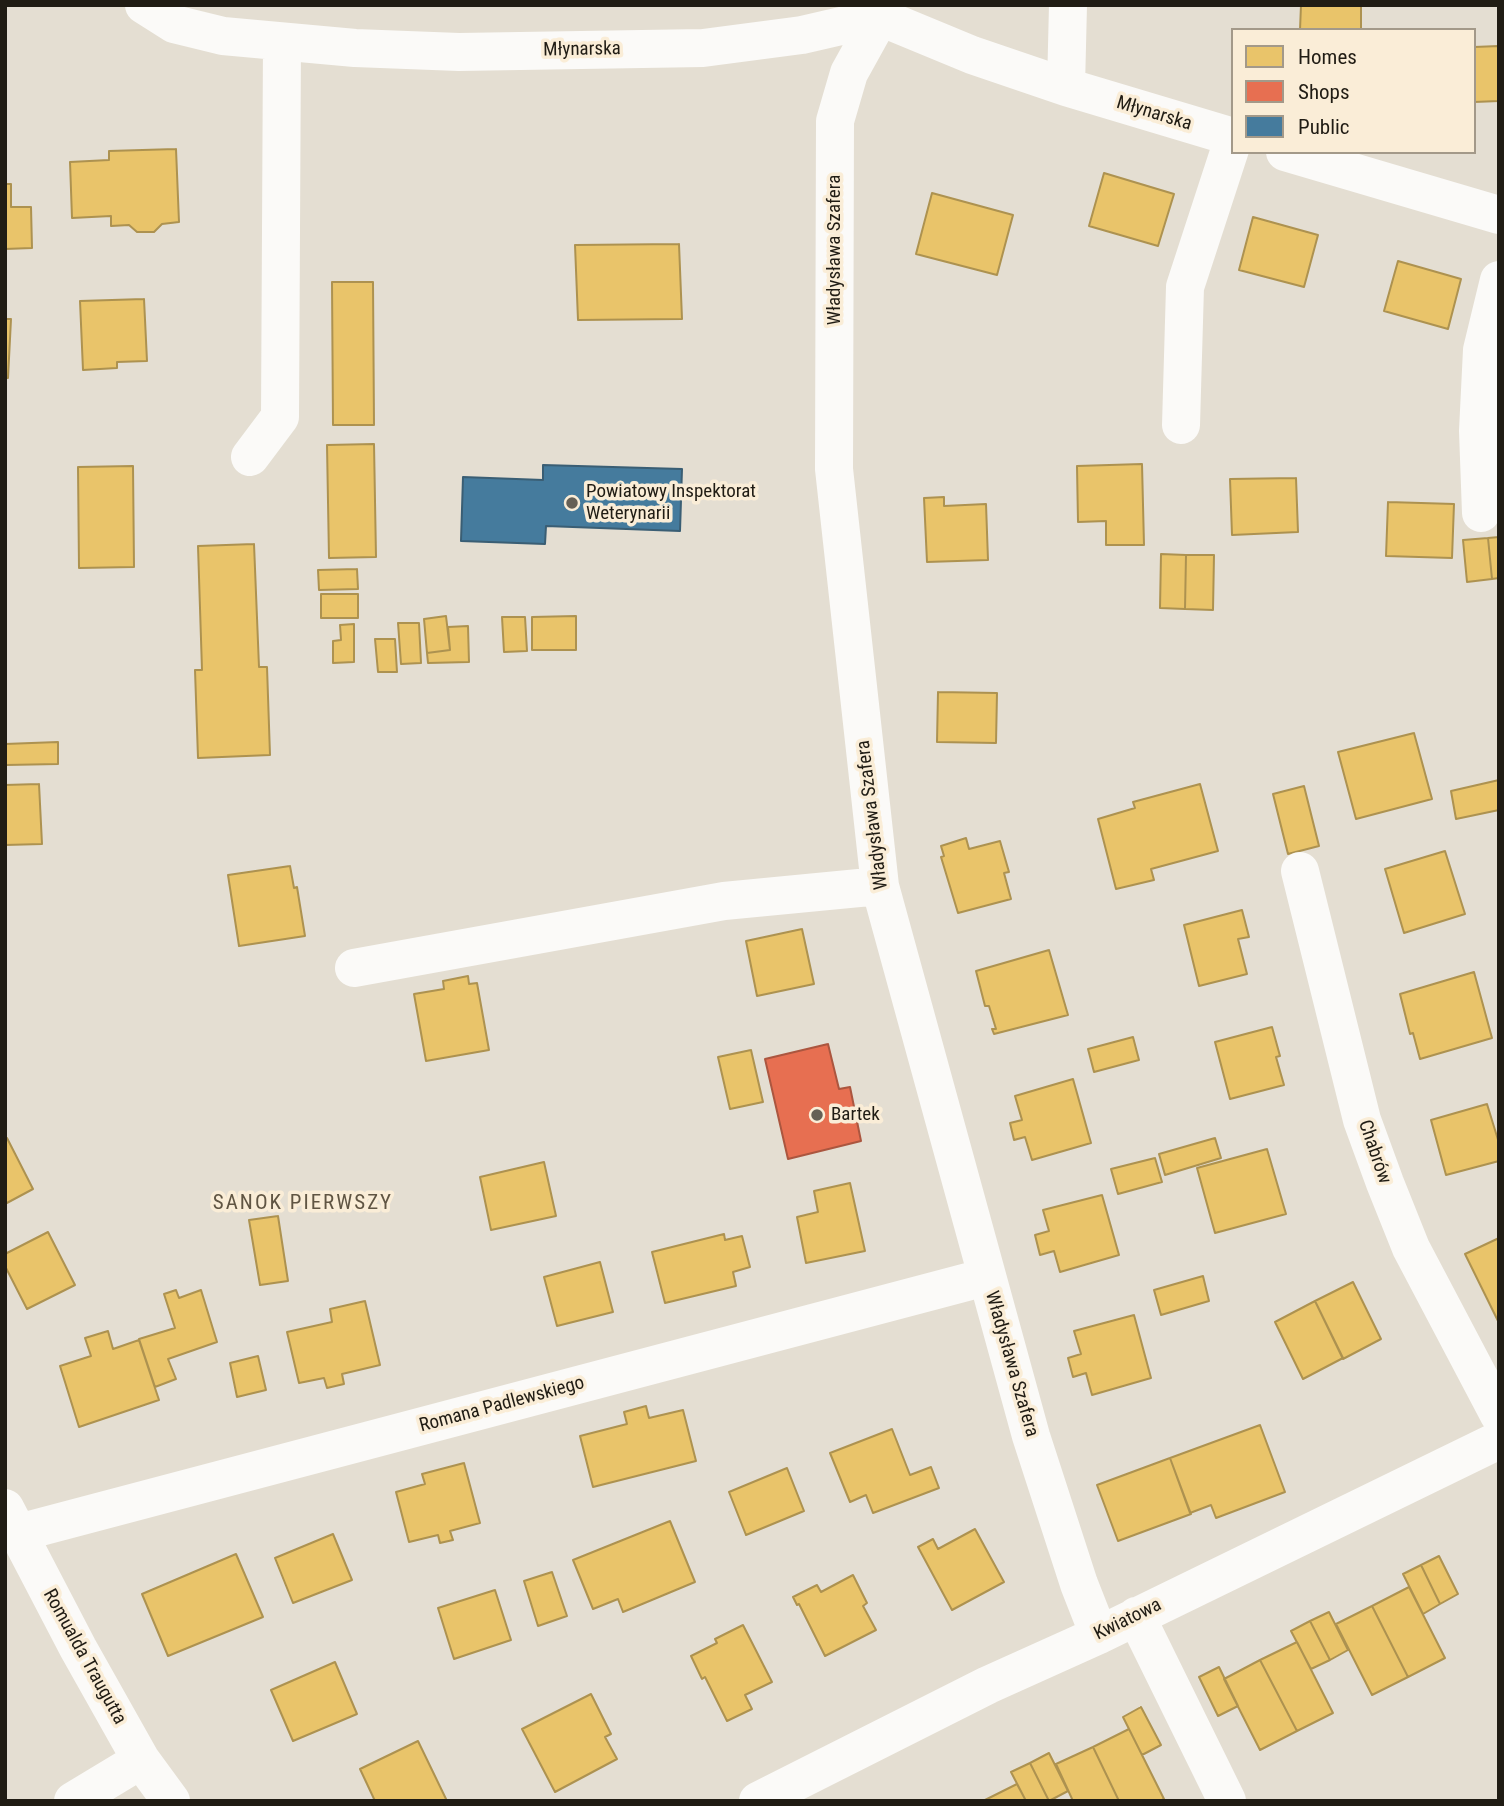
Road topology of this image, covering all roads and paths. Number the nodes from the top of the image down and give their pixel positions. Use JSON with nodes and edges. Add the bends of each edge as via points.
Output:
{"nodes":[{"id":1,"x":144,"y":5,"type":"edge"},
{"id":2,"x":1068,"y":5,"type":"edge"},
{"id":3,"x":878,"y":11,"type":"edge"},
{"id":4,"x":282,"y":43,"type":"junction"},
{"id":5,"x":1066,"y":87,"type":"junction"},
{"id":6,"x":1231,"y":137,"type":"edge"},
{"id":7,"x":1231,"y":144,"type":"edge"},
{"id":8,"x":1292,"y":154,"type":"edge"},
{"id":9,"x":1499,"y":215,"type":"edge"},
{"id":10,"x":1499,"y":280,"type":"edge"},
{"id":11,"x":1181,"y":425,"type":"dead end"},
{"id":12,"x":250,"y":457,"type":"dead end"},
{"id":13,"x":1481,"y":513,"type":"dead end"},
{"id":14,"x":1300,"y":871,"type":"dead end"},
{"id":15,"x":880,"y":886,"type":"junction"},
{"id":16,"x":354,"y":968,"type":"dead end"},
{"id":17,"x":986,"y":1277,"type":"junction"},
{"id":18,"x":1499,"y":1415,"type":"edge"},
{"id":19,"x":1499,"y":1440,"type":"edge"},
{"id":20,"x":12,"y":1520,"type":"edge"},
{"id":21,"x":1136,"y":1616,"type":"junction"},
{"id":22,"x":1099,"y":1635,"type":"junction"},
{"id":23,"x":141,"y":1760,"type":"junction"},
{"id":24,"x":73,"y":1801,"type":"edge"},
{"id":25,"x":172,"y":1801,"type":"edge"},
{"id":26,"x":758,"y":1801,"type":"edge"},
{"id":27,"x":1227,"y":1801,"type":"edge"}],
"edges":[{"from":1,"to":4,"type":"street","name":"Młynarska","via":[[174,24]]},
{"from":2,"to":5,"type":"street"},
{"from":3,"to":4,"type":"street","name":"Młynarska","via":[[802,35],[703,48],[458,52]]},
{"from":3,"to":5,"type":"street","name":"Młynarska","via":[[972,55]]},
{"from":3,"to":15,"type":"street","name":"Władysława Szafera","via":[[849,73],[835,121],[834,469]]},
{"from":4,"to":12,"type":"street","via":[[280,418]]},
{"from":5,"to":6,"type":"street","name":"Młynarska"},
{"from":7,"to":11,"type":"street","via":[[1185,287]]},
{"from":8,"to":9,"type":"street"},
{"from":10,"to":13,"type":"street","via":[[1482,350],[1478,431]]},
{"from":14,"to":18,"type":"street","name":"Chabrów","via":[[1362,1120],[1384,1183],[1412,1248]]},
{"from":15,"to":16,"type":"street","via":[[724,901]]},
{"from":15,"to":17,"type":"street","name":"Władysława Szafera"},
{"from":17,"to":20,"type":"street","name":"Romana Padlewskiego"},
{"from":17,"to":22,"type":"street","name":"Władysława Szafera","via":[[1031,1436]]},
{"from":19,"to":21,"type":"street","name":"Kwiatowa"},
{"from":20,"to":23,"type":"street","name":"Romualda Traugutta"},
{"from":21,"to":22,"type":"street","name":"Kwiatowa"},
{"from":21,"to":27,"type":"street"},
{"from":22,"to":26,"type":"street","name":"Kwiatowa","via":[[988,1685]]},
{"from":23,"to":24,"type":"street"},
{"from":23,"to":25,"type":"street","name":"Romualda Traugutta"}]}
